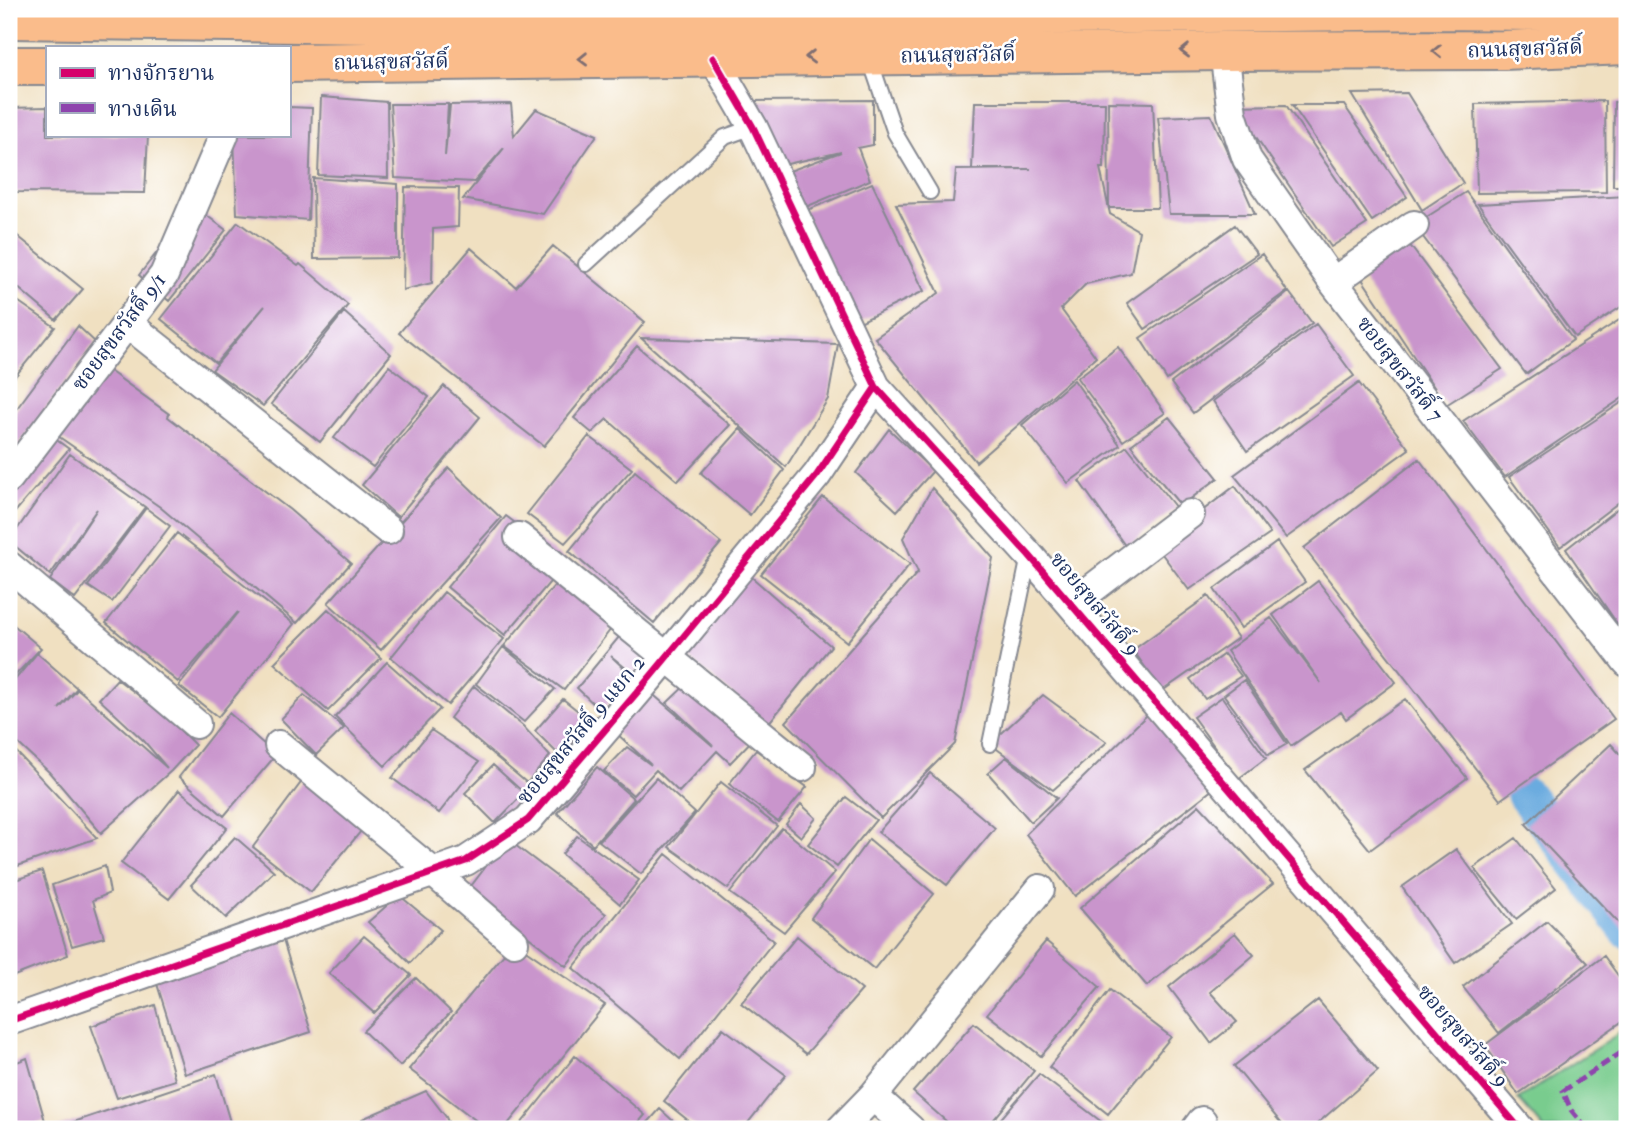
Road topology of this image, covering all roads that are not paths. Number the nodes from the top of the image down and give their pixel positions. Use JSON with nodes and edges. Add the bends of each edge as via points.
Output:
{"nodes":[{"id":1,"x":1627,"y":16,"type":"edge"},
{"id":2,"x":9,"y":19,"type":"edge"},
{"id":3,"x":1627,"y":45,"type":"edge"},
{"id":4,"x":1224,"y":51,"type":"junction"},
{"id":5,"x":868,"y":56,"type":"junction"},
{"id":6,"x":713,"y":58,"type":"junction"},
{"id":7,"x":290,"y":63,"type":"edge"},
{"id":8,"x":9,"y":66,"type":"edge"},
{"id":9,"x":46,"y":66,"type":"edge"},
{"id":10,"x":753,"y":127,"type":"junction"},
{"id":11,"x":225,"y":136,"type":"edge"},
{"id":12,"x":930,"y":192,"type":"dead end"},
{"id":13,"x":1413,"y":225,"type":"dead end"},
{"id":14,"x":586,"y":264,"type":"dead end"},
{"id":15,"x":1333,"y":282,"type":"junction"},
{"id":16,"x":127,"y":323,"type":"junction"},
{"id":17,"x":876,"y":387,"type":"junction"},
{"id":18,"x":9,"y":478,"type":"edge"},
{"id":19,"x":1190,"y":514,"type":"dead end"},
{"id":20,"x":388,"y":530,"type":"dead end"},
{"id":21,"x":519,"y":537,"type":"dead end"},
{"id":22,"x":1030,"y":555,"type":"junction"},
{"id":23,"x":9,"y":566,"type":"edge"},
{"id":24,"x":1072,"y":604,"type":"junction"},
{"id":25,"x":666,"y":657,"type":"junction"},
{"id":26,"x":1627,"y":662,"type":"edge"},
{"id":27,"x":195,"y":724,"type":"dead end"},
{"id":28,"x":990,"y":744,"type":"dead end"},
{"id":29,"x":279,"y":745,"type":"dead end"},
{"id":30,"x":802,"y":767,"type":"dead end"},
{"id":31,"x":435,"y":873,"type":"junction"},
{"id":32,"x":1040,"y":889,"type":"dead end"},
{"id":33,"x":514,"y":942,"type":"dead end"},
{"id":34,"x":9,"y":1021,"type":"edge"},
{"id":35,"x":873,"y":1096,"type":"junction"},
{"id":36,"x":841,"y":1129,"type":"edge"},
{"id":37,"x":910,"y":1129,"type":"edge"},
{"id":38,"x":1520,"y":1129,"type":"edge"}],
"edges":[{"from":1,"to":2,"type":"main road","via":[[1437,10],[374,24]]},
{"from":3,"to":4,"type":"main road","name":"ถนนสุขสวัสดิ์","one_way":true},
{"from":4,"to":5,"type":"main road","name":"ถนนสุขสวัสดิ์","one_way":true},
{"from":4,"to":15,"type":"street","name":"ซอยสุขสวัสดิ์ 7","via":[[1232,114],[1247,159]]},
{"from":5,"to":6,"type":"main road","name":"ถนนสุขสวัสดิ์","one_way":true},
{"from":5,"to":12,"type":"lane","via":[[895,133]]},
{"from":6,"to":7,"type":"main road","name":"ถนนสุขสวัสดิ์","one_way":true},
{"from":6,"to":10,"type":"street","name":"ซอยสุขสวัสดิ์ 9"},
{"from":8,"to":9,"type":"main road"},
{"from":10,"to":14,"type":"lane","via":[[725,137]]},
{"from":10,"to":17,"type":"street","name":"ซอยสุขสวัสดิ์ 9"},
{"from":11,"to":16,"type":"street","name":"ซอยสุขสวัสดิ์ 9/1","via":[[164,275]]},
{"from":13,"to":15,"type":"street"},
{"from":15,"to":26,"type":"street","name":"ซอยสุขสวัสดิ์ 7"},
{"from":16,"to":18,"type":"street","name":"ซอยสุขสวัสดิ์ 9/1"},
{"from":16,"to":20,"type":"street"},
{"from":17,"to":22,"type":"street","name":"ซอยสุขสวัสดิ์ 9"},
{"from":17,"to":25,"type":"street","name":"ซอยสุขสวัสดิ์ 9 แยก 2","via":[[817,475]]},
{"from":19,"to":24,"type":"street"},
{"from":21,"to":25,"type":"street"},
{"from":22,"to":24,"type":"street","name":"ซอยสุขสวัสดิ์ 9"},
{"from":22,"to":28,"type":"lane"},
{"from":23,"to":27,"type":"street"},
{"from":24,"to":38,"type":"street","name":"ซอยสุขสวัสดิ์ 9"},
{"from":25,"to":30,"type":"street"},
{"from":25,"to":31,"type":"street","name":"ซอยสุขสวัสดิ์ 9 แยก 2","via":[[528,820],[466,861]]},
{"from":29,"to":31,"type":"street"},
{"from":31,"to":33,"type":"street"},
{"from":31,"to":34,"type":"street","name":"ซอยสุขสวัสดิ์ 9 แยก 2"},
{"from":32,"to":35,"type":"street"},
{"from":35,"to":36,"type":"street"},
{"from":35,"to":37,"type":"street"}]}
